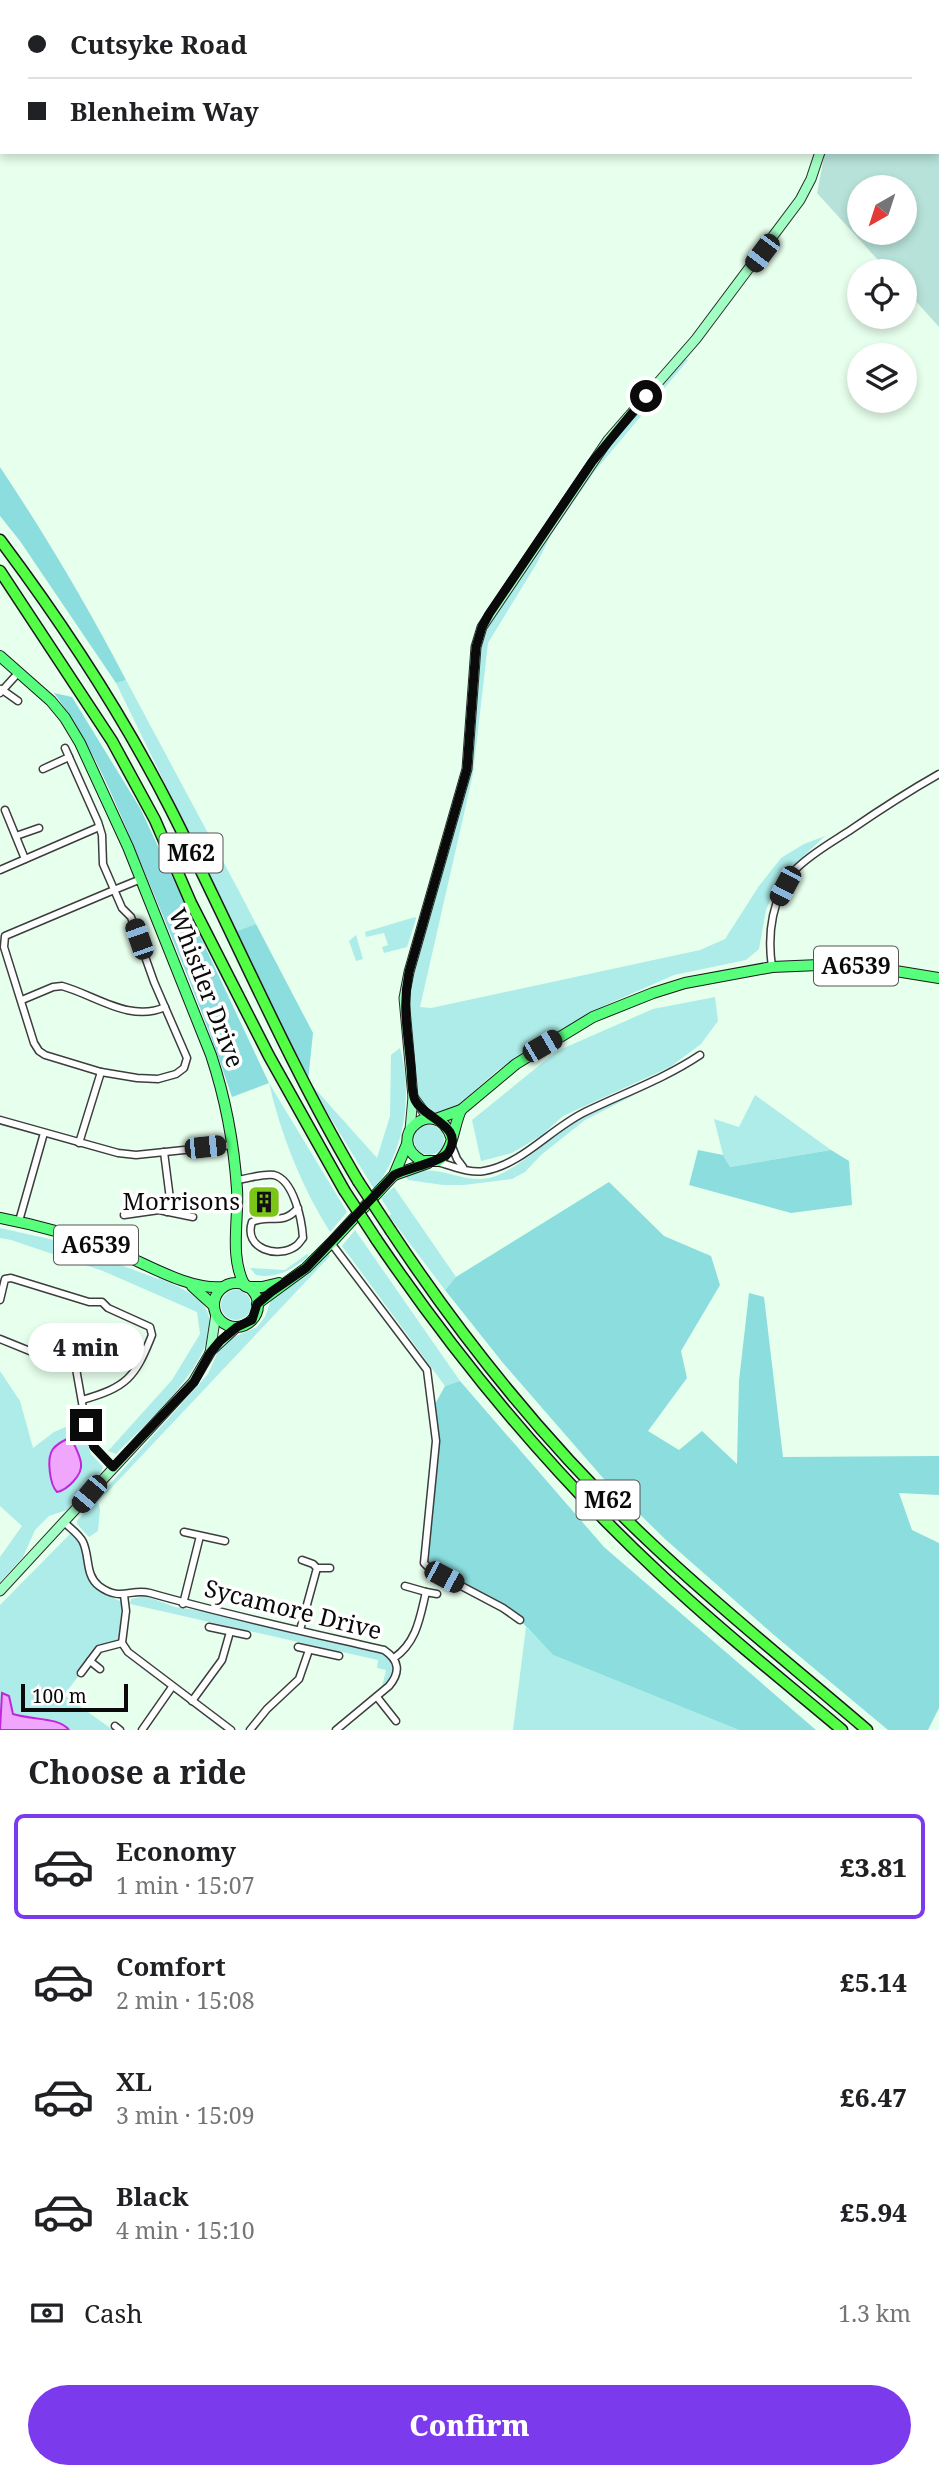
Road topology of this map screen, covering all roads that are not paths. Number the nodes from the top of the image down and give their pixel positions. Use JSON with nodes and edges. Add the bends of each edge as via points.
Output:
{"nodes":[{"id":1,"x":819,"y":154,"type":"edge"},
{"id":2,"x":0,"y":540,"type":"edge"},
{"id":3,"x":0,"y":571,"type":"edge"},
{"id":4,"x":0,"y":656,"type":"edge"},
{"id":5,"x":19,"y":672,"type":"junction"},
{"id":6,"x":1,"y":690,"type":"edge"},
{"id":7,"x":18,"y":701,"type":"dead end"},
{"id":8,"x":65,"y":748,"type":"dead end"},
{"id":9,"x":69,"y":757,"type":"junction"},
{"id":10,"x":43,"y":769,"type":"dead end"},
{"id":11,"x":939,"y":774,"type":"edge"},
{"id":12,"x":5,"y":810,"type":"dead end"},
{"id":13,"x":99,"y":827,"type":"junction"},
{"id":14,"x":39,"y":828,"type":"dead end"},
{"id":15,"x":16,"y":836,"type":"junction"},
{"id":16,"x":25,"y":859,"type":"junction"},
{"id":17,"x":0,"y":870,"type":"edge"},
{"id":18,"x":141,"y":879,"type":"junction"},
{"id":19,"x":114,"y":890,"type":"junction"},
{"id":20,"x":772,"y":967,"type":"junction"},
{"id":21,"x":939,"y":978,"type":"edge"},
{"id":22,"x":22,"y":1000,"type":"junction"},
{"id":23,"x":165,"y":1007,"type":"junction"},
{"id":24,"x":700,"y":1055,"type":"dead end"},
{"id":25,"x":101,"y":1072,"type":"junction"},
{"id":26,"x":413,"y":1097,"type":"junction"},
{"id":27,"x":461,"y":1110,"type":"junction"},
{"id":28,"x":434,"y":1119,"type":"junction"},
{"id":29,"x":0,"y":1120,"type":"edge"},
{"id":30,"x":410,"y":1130,"type":"junction"},
{"id":31,"x":44,"y":1133,"type":"junction"},
{"id":32,"x":452,"y":1140,"type":"junction"},
{"id":33,"x":79,"y":1143,"type":"junction"},
{"id":34,"x":232,"y":1144,"type":"junction"},
{"id":35,"x":407,"y":1144,"type":"junction"},
{"id":36,"x":164,"y":1152,"type":"junction"},
{"id":37,"x":431,"y":1162,"type":"junction"},
{"id":38,"x":464,"y":1168,"type":"junction"},
{"id":39,"x":394,"y":1175,"type":"junction"},
{"id":40,"x":236,"y":1180,"type":"junction"},
{"id":41,"x":298,"y":1208,"type":"junction"},
{"id":42,"x":167,"y":1212,"type":"junction"},
{"id":43,"x":124,"y":1215,"type":"dead end"},
{"id":44,"x":192,"y":1217,"type":"dead end"},
{"id":45,"x":0,"y":1218,"type":"edge"},
{"id":46,"x":19,"y":1221,"type":"junction"},
{"id":47,"x":331,"y":1243,"type":"junction"},
{"id":48,"x":236,"y":1256,"type":"junction"},
{"id":49,"x":286,"y":1281,"type":"junction"},
{"id":50,"x":188,"y":1283,"type":"junction"},
{"id":51,"x":246,"y":1286,"type":"junction"},
{"id":52,"x":224,"y":1287,"type":"junction"},
{"id":53,"x":0,"y":1300,"type":"edge"},
{"id":54,"x":257,"y":1304,"type":"junction"},
{"id":55,"x":215,"y":1310,"type":"junction"},
{"id":56,"x":237,"y":1327,"type":"junction"},
{"id":57,"x":0,"y":1339,"type":"edge"},
{"id":58,"x":210,"y":1353,"type":"junction"},
{"id":59,"x":82,"y":1400,"type":"junction"},
{"id":60,"x":113,"y":1467,"type":"junction"},
{"id":61,"x":65,"y":1523,"type":"junction"},
{"id":62,"x":184,"y":1532,"type":"dead end"},
{"id":63,"x":200,"y":1536,"type":"junction"},
{"id":64,"x":225,"y":1541,"type":"dead end"},
{"id":65,"x":302,"y":1560,"type":"dead end"},
{"id":66,"x":330,"y":1568,"type":"dead end"},
{"id":67,"x":317,"y":1569,"type":"junction"},
{"id":68,"x":405,"y":1586,"type":"dead end"},
{"id":69,"x":0,"y":1591,"type":"edge"},
{"id":70,"x":426,"y":1592,"type":"junction"},
{"id":71,"x":437,"y":1594,"type":"dead end"},
{"id":72,"x":124,"y":1595,"type":"junction"},
{"id":73,"x":183,"y":1604,"type":"junction"},
{"id":74,"x":520,"y":1620,"type":"dead end"},
{"id":75,"x":209,"y":1627,"type":"dead end"},
{"id":76,"x":300,"y":1630,"type":"junction"},
{"id":77,"x":230,"y":1632,"type":"junction"},
{"id":78,"x":247,"y":1635,"type":"dead end"},
{"id":79,"x":122,"y":1643,"type":"junction"},
{"id":80,"x":298,"y":1647,"type":"dead end"},
{"id":81,"x":309,"y":1650,"type":"junction"},
{"id":82,"x":339,"y":1656,"type":"dead end"},
{"id":83,"x":394,"y":1658,"type":"junction"},
{"id":84,"x":90,"y":1661,"type":"junction"},
{"id":85,"x":100,"y":1669,"type":"dead end"},
{"id":86,"x":81,"y":1673,"type":"dead end"},
{"id":87,"x":172,"y":1687,"type":"junction"},
{"id":88,"x":377,"y":1698,"type":"junction"},
{"id":89,"x":192,"y":1701,"type":"junction"},
{"id":90,"x":396,"y":1721,"type":"dead end"},
{"id":91,"x":142,"y":1730,"type":"edge"},
{"id":92,"x":231,"y":1730,"type":"edge"},
{"id":93,"x":250,"y":1730,"type":"edge"},
{"id":94,"x":336,"y":1730,"type":"edge"},
{"id":95,"x":842,"y":1730,"type":"edge"},
{"id":96,"x":867,"y":1730,"type":"edge"}],
"edges":[{"from":1,"to":26,"type":"main road","via":[[800,201],[696,339],[608,440],[482,627],[476,647],[467,769],[404,998]]},
{"from":2,"to":96,"type":"highway","number":"M62","bridge":true,"via":[[107,697],[170,807],[302,1081],[358,1181],[434,1296],[528,1414],[595,1487],[716,1602]]},
{"from":3,"to":95,"type":"highway","number":"M62","bridge":true,"via":[[112,741],[269,1056],[344,1190],[463,1360],[540,1452],[656,1570]]},
{"from":4,"to":5,"type":"main road","name":"Whistler Drive"},
{"from":5,"to":6,"type":"street"},
{"from":5,"to":18,"type":"main road","name":"Whistler Drive","via":[[51,701],[80,743]]},
{"from":6,"to":7,"type":"street"},
{"from":8,"to":9,"type":"street"},
{"from":9,"to":10,"type":"street"},
{"from":9,"to":13,"type":"street"},
{"from":11,"to":20,"type":"street","via":[[796,870],[772,916]]},
{"from":12,"to":15,"type":"street"},
{"from":13,"to":16,"type":"street"},
{"from":13,"to":19,"type":"street","via":[[102,860]]},
{"from":14,"to":15,"type":"street"},
{"from":15,"to":16,"type":"street"},
{"from":16,"to":17,"type":"street"},
{"from":18,"to":19,"type":"street"},
{"from":18,"to":34,"type":"main road","name":"Whistler Drive","via":[[218,1073]]},
{"from":19,"to":22,"type":"street","via":[[5,936],[4,947]]},
{"from":19,"to":23,"type":"street","via":[[131,917]]},
{"from":20,"to":21,"type":"main road","number":"A6539","via":[[872,967]]},
{"from":20,"to":27,"type":"main road","number":"A6539","via":[[685,983],[593,1017],[516,1064]]},
{"from":22,"to":23,"type":"street","via":[[62,986],[144,1013]]},
{"from":22,"to":25,"type":"street","via":[[39,1051]]},
{"from":23,"to":25,"type":"street","via":[[187,1058],[184,1068],[158,1079]]},
{"from":24,"to":38,"type":"street","via":[[586,1112],[521,1156],[483,1172]]},
{"from":25,"to":33,"type":"street"},
{"from":26,"to":28,"type":"main road"},
{"from":26,"to":30,"type":"main road"},
{"from":27,"to":28,"type":"main road","number":"A6539"},
{"from":27,"to":32,"type":"main road"},
{"from":28,"to":30,"type":"main road","via":[[418,1121]]},
{"from":28,"to":32,"type":"main road","via":[[446,1126]]},
{"from":29,"to":31,"type":"street"},
{"from":30,"to":35,"type":"main road"},
{"from":31,"to":33,"type":"street"},
{"from":31,"to":46,"type":"street"},
{"from":32,"to":37,"type":"main road","via":[[446,1155]]},
{"from":32,"to":38,"type":"street"},
{"from":33,"to":36,"type":"street","via":[[136,1155]]},
{"from":34,"to":36,"type":"street"},
{"from":34,"to":40,"type":"main road","name":"Whistler Drive"},
{"from":35,"to":37,"type":"main road","via":[[415,1157]]},
{"from":35,"to":39,"type":"main road"},
{"from":36,"to":42,"type":"street","via":[[170,1199]]},
{"from":37,"to":38,"type":"street"},
{"from":37,"to":39,"type":"main road"},
{"from":39,"to":47,"type":"main road"},
{"from":40,"to":41,"type":"street","via":[[274,1175],[284,1181]]},
{"from":40,"to":48,"type":"main road","name":"Whistler Drive"},
{"from":41,"to":41,"type":"street","via":[[303,1238],[295,1247],[271,1249],[251,1241],[251,1222],[291,1217]]},
{"from":42,"to":43,"type":"street"},
{"from":42,"to":44,"type":"street"},
{"from":45,"to":46,"type":"main road","number":"A6539"},
{"from":46,"to":50,"type":"main road","number":"A6539","via":[[109,1249]]},
{"from":47,"to":49,"type":"main road"},
{"from":47,"to":74,"type":"street","via":[[427,1370],[436,1441],[424,1563]]},
{"from":48,"to":51,"type":"main road","name":"Whistler Drive"},
{"from":48,"to":52,"type":"main road","name":"Whistler Drive"},
{"from":49,"to":51,"type":"main road"},
{"from":49,"to":54,"type":"main road"},
{"from":50,"to":52,"type":"main road","number":"A6539"},
{"from":50,"to":55,"type":"main road","number":"A6539"},
{"from":51,"to":52,"type":"main road"},
{"from":51,"to":54,"type":"main road"},
{"from":52,"to":55,"type":"main road","via":[[215,1299]]},
{"from":53,"to":59,"type":"street","via":[[5,1279],[11,1278],[102,1302],[150,1327],[152,1335],[130,1378],[117,1389]]},
{"from":54,"to":56,"type":"main road","via":[[252,1320]]},
{"from":55,"to":56,"type":"main road","via":[[227,1325]]},
{"from":55,"to":58,"type":"main road"},
{"from":56,"to":58,"type":"main road"},
{"from":57,"to":59,"type":"street","via":[[47,1358],[70,1356]]},
{"from":58,"to":60,"type":"main road","via":[[194,1382]]},
{"from":59,"to":60,"type":"street","via":[[94,1447]]},
{"from":60,"to":61,"type":"main road"},
{"from":61,"to":69,"type":"main road"},
{"from":61,"to":72,"type":"street","name":"Sycamore Drive","via":[[84,1544],[95,1582]]},
{"from":62,"to":63,"type":"street"},
{"from":63,"to":64,"type":"street"},
{"from":63,"to":73,"type":"street"},
{"from":65,"to":67,"type":"street"},
{"from":66,"to":67,"type":"street"},
{"from":67,"to":76,"type":"street"},
{"from":68,"to":70,"type":"street"},
{"from":70,"to":71,"type":"street"},
{"from":70,"to":83,"type":"street","via":[[412,1640]]},
{"from":72,"to":73,"type":"street","name":"Sycamore Drive","via":[[148,1592]]},
{"from":72,"to":79,"type":"street"},
{"from":73,"to":76,"type":"street","name":"Sycamore Drive"},
{"from":75,"to":77,"type":"street"},
{"from":76,"to":83,"type":"street","name":"Sycamore Drive","via":[[384,1650]]},
{"from":77,"to":78,"type":"street"},
{"from":77,"to":89,"type":"street","via":[[222,1660]]},
{"from":79,"to":84,"type":"street","via":[[99,1649]]},
{"from":79,"to":87,"type":"street","via":[[139,1663]]},
{"from":80,"to":81,"type":"street"},
{"from":81,"to":82,"type":"street"},
{"from":81,"to":93,"type":"street","via":[[299,1679]]},
{"from":83,"to":88,"type":"street","name":"Sycamore Drive","via":[[396,1678]]},
{"from":84,"to":85,"type":"street"},
{"from":84,"to":86,"type":"street"},
{"from":87,"to":89,"type":"street"},
{"from":87,"to":91,"type":"street"},
{"from":88,"to":90,"type":"street"},
{"from":88,"to":94,"type":"street","name":"Sycamore Drive"},
{"from":89,"to":92,"type":"street"}]}
